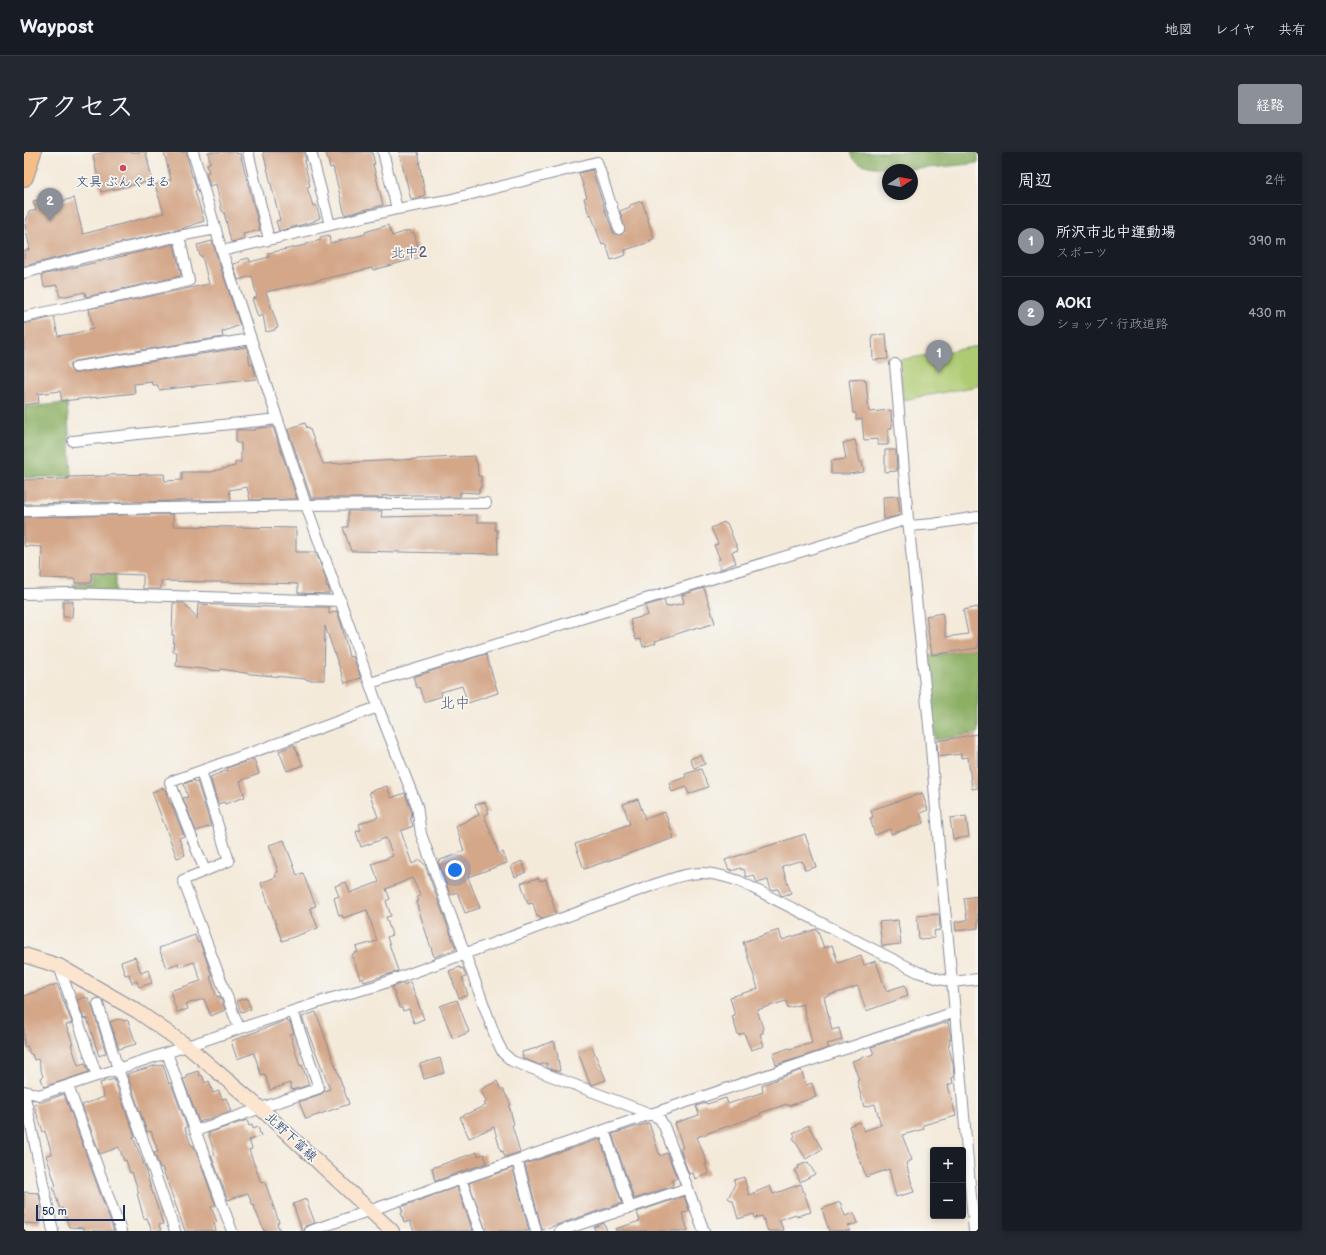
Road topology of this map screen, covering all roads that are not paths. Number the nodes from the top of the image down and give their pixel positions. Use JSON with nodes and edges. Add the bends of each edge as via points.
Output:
{"nodes":[{"id":1,"x":32,"y":152,"type":"edge"},
{"id":2,"x":193,"y":152,"type":"edge"},
{"id":3,"x":248,"y":152,"type":"edge"},
{"id":4,"x":311,"y":152,"type":"edge"},
{"id":5,"x":383,"y":152,"type":"edge"},
{"id":6,"x":24,"y":176,"type":"edge"},
{"id":7,"x":397,"y":209,"type":"junction"},
{"id":8,"x":330,"y":225,"type":"junction"},
{"id":9,"x":216,"y":229,"type":"junction"},
{"id":10,"x":619,"y":229,"type":"dead end"},
{"id":11,"x":179,"y":236,"type":"junction"},
{"id":12,"x":269,"y":240,"type":"junction"},
{"id":13,"x":222,"y":251,"type":"junction"},
{"id":14,"x":24,"y":273,"type":"edge"},
{"id":15,"x":24,"y":317,"type":"edge"},
{"id":16,"x":252,"y":339,"type":"junction"},
{"id":17,"x":895,"y":364,"type":"dead end"},
{"id":18,"x":76,"y":366,"type":"dead end"},
{"id":19,"x":278,"y":419,"type":"junction"},
{"id":20,"x":73,"y":441,"type":"dead end"},
{"id":21,"x":486,"y":503,"type":"dead end"},
{"id":22,"x":306,"y":505,"type":"junction"},
{"id":23,"x":24,"y":511,"type":"edge"},
{"id":24,"x":978,"y":517,"type":"edge"},
{"id":25,"x":908,"y":523,"type":"junction"},
{"id":26,"x":24,"y":594,"type":"edge"},
{"id":27,"x":341,"y":601,"type":"junction"},
{"id":28,"x":370,"y":683,"type":"junction"},
{"id":29,"x":378,"y":707,"type":"junction"},
{"id":30,"x":201,"y":771,"type":"junction"},
{"id":31,"x":205,"y":871,"type":"junction"},
{"id":32,"x":465,"y":954,"type":"junction"},
{"id":33,"x":24,"y":955,"type":"edge"},
{"id":34,"x":59,"y":966,"type":"junction"},
{"id":35,"x":978,"y":979,"type":"edge"},
{"id":36,"x":952,"y":982,"type":"junction"},
{"id":37,"x":98,"y":1004,"type":"dead end"},
{"id":38,"x":293,"y":1011,"type":"junction"},
{"id":39,"x":956,"y":1012,"type":"junction"},
{"id":40,"x":239,"y":1028,"type":"junction"},
{"id":41,"x":187,"y":1046,"type":"junction"},
{"id":42,"x":166,"y":1053,"type":"junction"},
{"id":43,"x":118,"y":1069,"type":"junction"},
{"id":44,"x":97,"y":1076,"type":"junction"},
{"id":45,"x":68,"y":1086,"type":"junction"},
{"id":46,"x":24,"y":1092,"type":"edge"},
{"id":47,"x":260,"y":1108,"type":"junction"},
{"id":48,"x":651,"y":1114,"type":"junction"},
{"id":49,"x":195,"y":1130,"type":"junction"},
{"id":50,"x":604,"y":1130,"type":"junction"},
{"id":51,"x":517,"y":1160,"type":"junction"},
{"id":52,"x":461,"y":1179,"type":"junction"},
{"id":53,"x":688,"y":1188,"type":"junction"},
{"id":54,"x":630,"y":1208,"type":"junction"},
{"id":55,"x":370,"y":1210,"type":"junction"},
{"id":56,"x":54,"y":1231,"type":"edge"},
{"id":57,"x":121,"y":1231,"type":"edge"},
{"id":58,"x":175,"y":1231,"type":"edge"},
{"id":59,"x":232,"y":1231,"type":"edge"},
{"id":60,"x":310,"y":1231,"type":"edge"},
{"id":61,"x":392,"y":1231,"type":"edge"},
{"id":62,"x":480,"y":1231,"type":"edge"},
{"id":63,"x":536,"y":1231,"type":"edge"},
{"id":64,"x":560,"y":1231,"type":"edge"},
{"id":65,"x":704,"y":1231,"type":"edge"},
{"id":66,"x":974,"y":1231,"type":"edge"}],
"edges":[{"from":1,"to":6,"type":"highway"},
{"from":2,"to":9,"type":"street"},
{"from":3,"to":12,"type":"street"},
{"from":4,"to":8,"type":"street"},
{"from":5,"to":7,"type":"street"},
{"from":7,"to":8,"type":"street"},
{"from":7,"to":10,"type":"street","via":[[448,200],[597,162]]},
{"from":8,"to":12,"type":"street"},
{"from":9,"to":11,"type":"street"},
{"from":9,"to":13,"type":"street"},
{"from":11,"to":14,"type":"street"},
{"from":11,"to":15,"type":"street","via":[[189,281]]},
{"from":12,"to":13,"type":"street"},
{"from":13,"to":16,"type":"street"},
{"from":16,"to":18,"type":"street"},
{"from":16,"to":19,"type":"street"},
{"from":17,"to":25,"type":"street"},
{"from":19,"to":20,"type":"street"},
{"from":19,"to":22,"type":"street"},
{"from":21,"to":22,"type":"street"},
{"from":22,"to":23,"type":"street"},
{"from":22,"to":27,"type":"street"},
{"from":24,"to":25,"type":"street","via":[[933,524]]},
{"from":25,"to":28,"type":"street","via":[[881,527]]},
{"from":25,"to":36,"type":"street"},
{"from":26,"to":27,"type":"street"},
{"from":27,"to":28,"type":"street"},
{"from":28,"to":29,"type":"street"},
{"from":29,"to":30,"type":"street"},
{"from":29,"to":32,"type":"street","via":[[417,806],[422,834]]},
{"from":30,"to":31,"type":"street","via":[[229,861]]},
{"from":30,"to":31,"type":"street","via":[[170,782]]},
{"from":31,"to":40,"type":"street","via":[[183,880]]},
{"from":32,"to":36,"type":"street","via":[[656,884],[702,873],[739,880],[918,972]]},
{"from":32,"to":38,"type":"street","via":[[376,986]]},
{"from":32,"to":48,"type":"street","via":[[497,1041],[503,1053],[512,1061]]},
{"from":33,"to":34,"type":"street","name":"北野下富線"},
{"from":34,"to":41,"type":"street","name":"北野下富線","via":[[137,1011]]},
{"from":34,"to":44,"type":"street"},
{"from":35,"to":36,"type":"street"},
{"from":36,"to":39,"type":"street"},
{"from":37,"to":43,"type":"street"},
{"from":38,"to":40,"type":"street"},
{"from":38,"to":47,"type":"street","via":[[319,1088]]},
{"from":39,"to":48,"type":"street"},
{"from":39,"to":66,"type":"street"},
{"from":40,"to":41,"type":"street"},
{"from":41,"to":42,"type":"street"},
{"from":41,"to":47,"type":"street","name":"北野下富線"},
{"from":42,"to":43,"type":"street"},
{"from":42,"to":49,"type":"street"},
{"from":43,"to":44,"type":"street"},
{"from":43,"to":58,"type":"street"},
{"from":44,"to":45,"type":"street"},
{"from":45,"to":46,"type":"street","via":[[39,1095]]},
{"from":45,"to":57,"type":"street"},
{"from":46,"to":56,"type":"street"},
{"from":47,"to":49,"type":"street"},
{"from":47,"to":55,"type":"street","name":"北野下富線"},
{"from":48,"to":50,"type":"street"},
{"from":48,"to":53,"type":"street","via":[[660,1119],[664,1126]]},
{"from":49,"to":59,"type":"street"},
{"from":50,"to":51,"type":"street"},
{"from":50,"to":54,"type":"street"},
{"from":51,"to":52,"type":"street"},
{"from":51,"to":63,"type":"street"},
{"from":52,"to":55,"type":"street"},
{"from":52,"to":62,"type":"street"},
{"from":53,"to":54,"type":"street"},
{"from":53,"to":65,"type":"street"},
{"from":54,"to":64,"type":"street"},
{"from":55,"to":60,"type":"street"},
{"from":55,"to":61,"type":"street","name":"北野下富線"}]}
